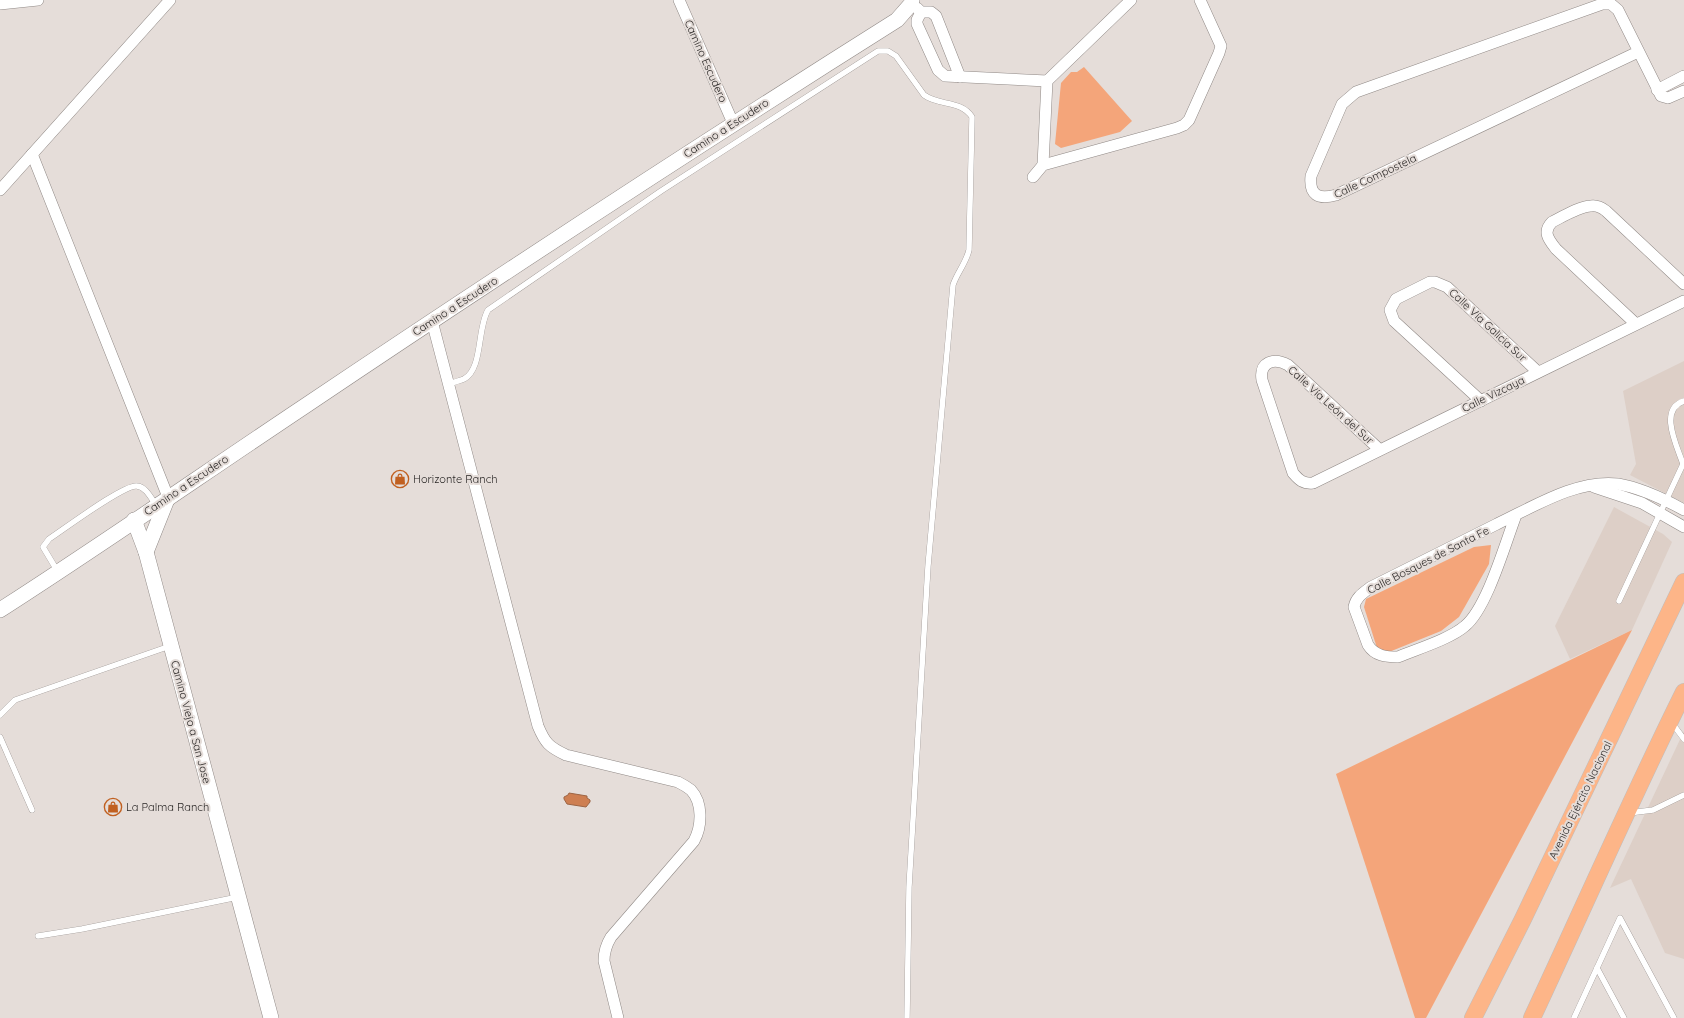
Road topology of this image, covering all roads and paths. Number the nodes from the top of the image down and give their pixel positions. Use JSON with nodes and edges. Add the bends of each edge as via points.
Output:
{"nodes":[{"id":1,"x":38,"y":0,"type":"edge"},
{"id":2,"x":170,"y":0,"type":"edge"},
{"id":3,"x":679,"y":0,"type":"edge"},
{"id":4,"x":1131,"y":0,"type":"edge"},
{"id":5,"x":1200,"y":0,"type":"edge"},
{"id":6,"x":0,"y":4,"type":"edge"},
{"id":7,"x":915,"y":6,"type":"edge"},
{"id":8,"x":1638,"y":52,"type":"junction"},
{"id":9,"x":1684,"y":76,"type":"edge"},
{"id":10,"x":960,"y":77,"type":"junction"},
{"id":11,"x":1047,"y":81,"type":"junction"},
{"id":12,"x":1657,"y":90,"type":"junction"},
{"id":13,"x":1684,"y":91,"type":"edge"},
{"id":14,"x":734,"y":123,"type":"junction"},
{"id":15,"x":32,"y":154,"type":"junction"},
{"id":16,"x":1043,"y":165,"type":"junction"},
{"id":17,"x":1033,"y":177,"type":"dead end"},
{"id":18,"x":0,"y":190,"type":"edge"},
{"id":19,"x":1684,"y":284,"type":"edge"},
{"id":20,"x":1684,"y":301,"type":"edge"},
{"id":21,"x":432,"y":320,"type":"junction"},
{"id":22,"x":1636,"y":324,"type":"junction"},
{"id":23,"x":1538,"y":372,"type":"junction"},
{"id":24,"x":449,"y":384,"type":"junction"},
{"id":25,"x":1481,"y":401,"type":"junction"},
{"id":26,"x":1684,"y":401,"type":"edge"},
{"id":27,"x":1380,"y":450,"type":"junction"},
{"id":28,"x":1683,"y":463,"type":"edge"},
{"id":29,"x":1302,"y":482,"type":"joint"},
{"id":30,"x":1589,"y":485,"type":"junction"},
{"id":31,"x":1666,"y":500,"type":"junction"},
{"id":32,"x":162,"y":501,"type":"junction"},
{"id":33,"x":1684,"y":510,"type":"edge"},
{"id":34,"x":1660,"y":513,"type":"junction"},
{"id":35,"x":1516,"y":515,"type":"junction"},
{"id":36,"x":134,"y":520,"type":"junction"},
{"id":37,"x":1684,"y":527,"type":"edge"},
{"id":38,"x":146,"y":552,"type":"junction"},
{"id":39,"x":59,"y":572,"type":"junction"},
{"id":40,"x":1684,"y":582,"type":"edge"},
{"id":41,"x":1619,"y":601,"type":"dead end"},
{"id":42,"x":0,"y":610,"type":"edge"},
{"id":43,"x":171,"y":646,"type":"junction"},
{"id":44,"x":1684,"y":692,"type":"edge"},
{"id":45,"x":0,"y":715,"type":"edge"},
{"id":46,"x":1670,"y":721,"type":"junction"},
{"id":47,"x":0,"y":737,"type":"edge"},
{"id":48,"x":1684,"y":739,"type":"edge"},
{"id":49,"x":1684,"y":795,"type":"edge"},
{"id":50,"x":32,"y":810,"type":"dead end"},
{"id":51,"x":1625,"y":813,"type":"junction"},
{"id":52,"x":238,"y":897,"type":"junction"},
{"id":53,"x":38,"y":936,"type":"dead end"},
{"id":54,"x":1597,"y":968,"type":"junction"},
{"id":55,"x":1575,"y":1017,"type":"edge"},
{"id":56,"x":271,"y":1018,"type":"edge"},
{"id":57,"x":618,"y":1018,"type":"edge"},
{"id":58,"x":907,"y":1018,"type":"edge"},
{"id":59,"x":1473,"y":1018,"type":"edge"},
{"id":60,"x":1532,"y":1018,"type":"edge"},
{"id":61,"x":1624,"y":1018,"type":"edge"},
{"id":62,"x":1674,"y":1018,"type":"edge"}],
"edges":[{"from":1,"to":6,"type":"street"},
{"from":2,"to":15,"type":"street"},
{"from":3,"to":14,"type":"street","name":"Camino Escudero"},
{"from":4,"to":11,"type":"street"},
{"from":5,"to":16,"type":"street","via":[[1221,46],[1189,120],[1177,128]]},
{"from":7,"to":10,"type":"street","via":[[936,16]]},
{"from":7,"to":10,"type":"street","via":[[917,24],[938,70],[945,76]]},
{"from":7,"to":14,"type":"street","name":"Camino a Escudero"},
{"from":8,"to":8,"type":"street","name":"Calle Compostela","via":[[1618,10],[1607,4],[1356,92],[1342,104],[1311,176],[1312,189],[1321,197],[1336,195]]},
{"from":8,"to":12,"type":"street","name":"Calle Compostela"},
{"from":9,"to":12,"type":"street"},
{"from":10,"to":11,"type":"street"},
{"from":11,"to":16,"type":"street"},
{"from":12,"to":13,"type":"street","via":[[1661,96],[1668,98]]},
{"from":14,"to":21,"type":"street","name":"Camino a Escudero"},
{"from":15,"to":18,"type":"street"},
{"from":15,"to":32,"type":"street"},
{"from":16,"to":17,"type":"street"},
{"from":19,"to":22,"type":"street","via":[[1606,211],[1598,207],[1584,207],[1552,222],[1546,232],[1556,249]]},
{"from":20,"to":22,"type":"street","name":"Calle Vizcaya"},
{"from":21,"to":24,"type":"street"},
{"from":21,"to":32,"type":"street","name":"Camino a Escudero"},
{"from":22,"to":23,"type":"street","name":"Calle Vizcaya"},
{"from":23,"to":25,"type":"street","name":"Calle Vizcaya"},
{"from":23,"to":25,"type":"street","name":"Calle Vía Galicia Sur","via":[[1447,287],[1430,282],[1396,300],[1390,310],[1394,321]]},
{"from":24,"to":57,"type":"street","via":[[538,726],[544,740],[552,748],[566,755],[678,782],[691,790],[696,797],[701,819],[694,841],[607,944],[604,961]]},
{"from":24,"to":58,"type":"lane","via":[[464,379],[474,367],[482,323],[488,310],[661,191],[878,51],[888,51],[896,56],[930,100],[968,110],[972,117],[969,250],[953,286],[928,566],[909,887]]},
{"from":25,"to":27,"type":"street","name":"Calle Vizcaya"},
{"from":26,"to":28,"type":"lane","via":[[1674,408],[1670,419]]},
{"from":27,"to":29,"type":"street","name":"Calle Vizcaya","via":[[1313,483]]},
{"from":27,"to":29,"type":"street","name":"Calle Vía León del Sur","via":[[1288,365],[1276,361],[1266,364],[1261,371],[1262,380],[1293,473]]},
{"from":28,"to":31,"type":"lane"},
{"from":30,"to":31,"type":"street","name":"Calle Bosques de Santa Fe","via":[[1618,484]]},
{"from":30,"to":34,"type":"street"},
{"from":30,"to":35,"type":"street","name":"Calle Bosques de Santa Fe","via":[[1563,493]]},
{"from":31,"to":33,"type":"street","name":"Calle Bosques de Santa Fe"},
{"from":31,"to":34,"type":"lane"},
{"from":32,"to":36,"type":"street","name":"Camino a Escudero"},
{"from":32,"to":38,"type":"street"},
{"from":32,"to":39,"type":"lane","via":[[144,489],[134,486],[99,505],[50,539],[43,547]]},
{"from":34,"to":37,"type":"street"},
{"from":34,"to":41,"type":"lane"},
{"from":35,"to":35,"type":"street","name":"Calle Bosques de Santa Fe","via":[[1371,587],[1358,598],[1354,607],[1371,651],[1379,655],[1398,657],[1464,628],[1476,615],[1484,599]]},
{"from":36,"to":38,"type":"street","name":"Camino Viejo a San Jose"},
{"from":36,"to":39,"type":"street","name":"Camino a Escudero"},
{"from":38,"to":43,"type":"street","name":"Camino Viejo a San Jose"},
{"from":39,"to":42,"type":"street","name":"Camino a Escudero"},
{"from":40,"to":59,"type":"main road","name":"Avenida Ejército Nacional"},
{"from":43,"to":45,"type":"lane","via":[[15,700]]},
{"from":43,"to":52,"type":"street","name":"Camino Viejo a San Jose"},
{"from":44,"to":46,"type":"main road"},
{"from":46,"to":48,"type":"lane"},
{"from":46,"to":51,"type":"main road"},
{"from":47,"to":50,"type":"lane"},
{"from":49,"to":51,"type":"lane","via":[[1653,810]]},
{"from":51,"to":60,"type":"main road"},
{"from":52,"to":53,"type":"lane"},
{"from":52,"to":56,"type":"street","name":"Camino Viejo a San Jose"},
{"from":54,"to":55,"type":"lane"},
{"from":54,"to":61,"type":"lane"},
{"from":54,"to":62,"type":"lane","via":[[1620,918]]}]}
